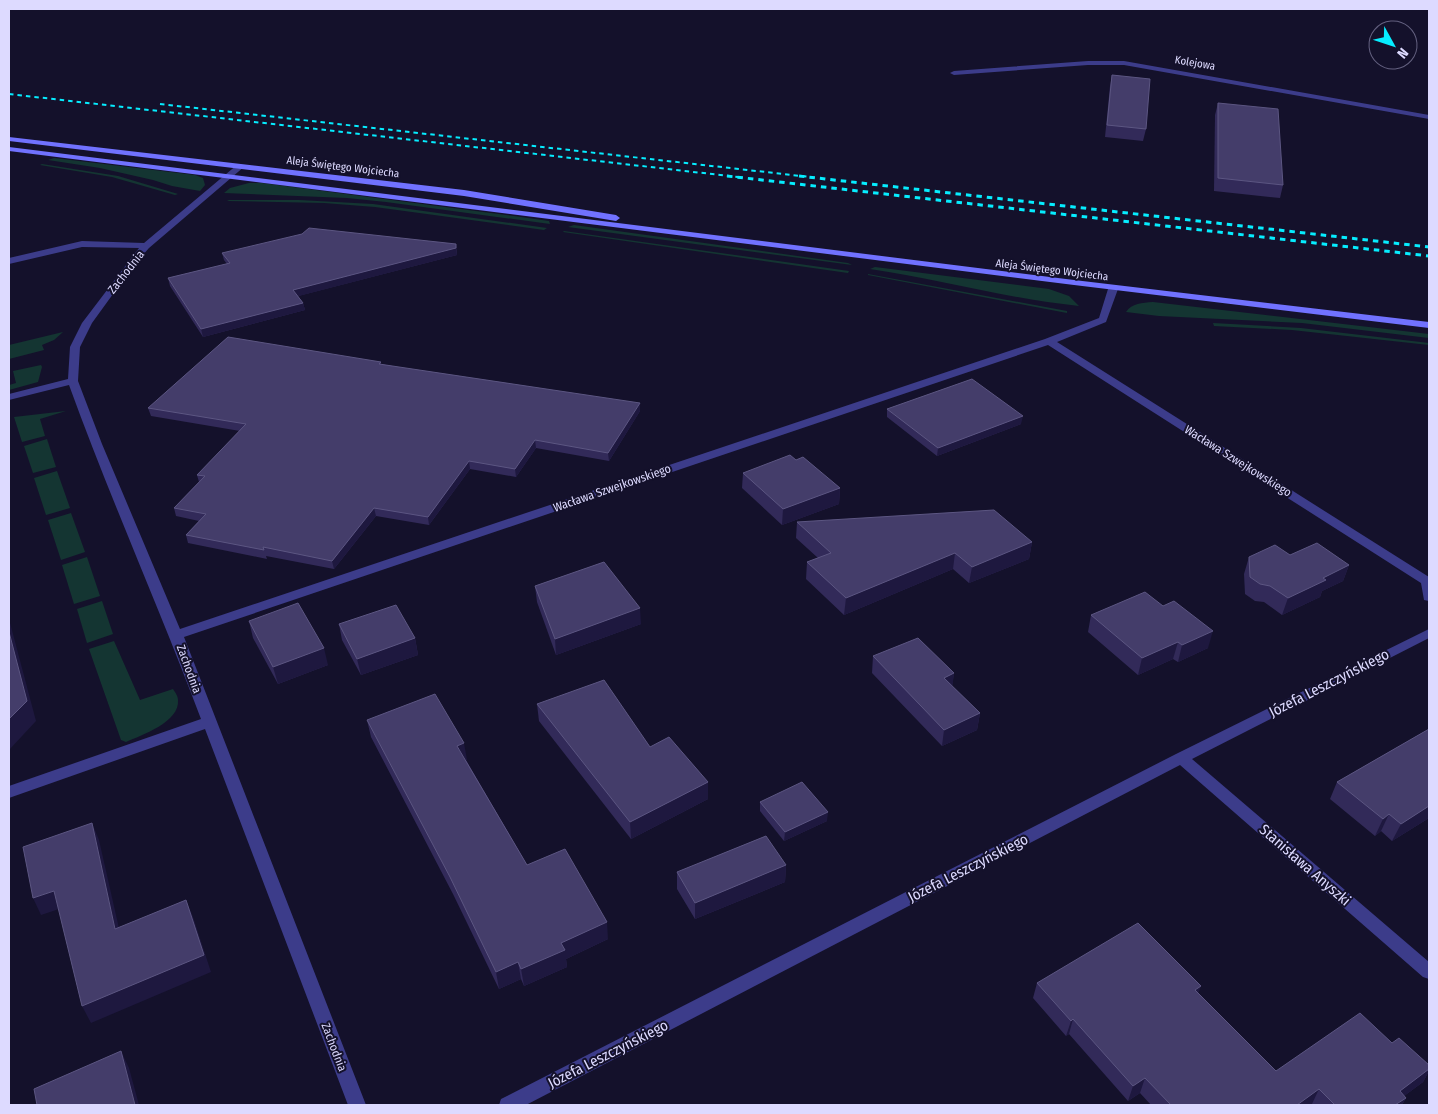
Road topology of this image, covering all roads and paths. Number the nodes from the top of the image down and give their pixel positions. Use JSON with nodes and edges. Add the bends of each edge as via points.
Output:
{"nodes":[{"id":1,"x":954,"y":73,"type":"dead end"},
{"id":2,"x":1429,"y":117,"type":"edge"},
{"id":3,"x":9,"y":139,"type":"edge"},
{"id":4,"x":9,"y":149,"type":"edge"},
{"id":5,"x":241,"y":166,"type":"junction"},
{"id":6,"x":230,"y":175,"type":"junction"},
{"id":7,"x":672,"y":231,"type":"junction"},
{"id":8,"x":146,"y":246,"type":"junction"},
{"id":9,"x":9,"y":261,"type":"edge"},
{"id":10,"x":1113,"y":289,"type":"junction"},
{"id":11,"x":1429,"y":325,"type":"edge"},
{"id":12,"x":1049,"y":341,"type":"junction"},
{"id":13,"x":73,"y":381,"type":"junction"},
{"id":14,"x":9,"y":397,"type":"edge"},
{"id":15,"x":1429,"y":597,"type":"edge"},
{"id":16,"x":1429,"y":633,"type":"edge"},
{"id":17,"x":176,"y":635,"type":"junction"},
{"id":18,"x":208,"y":722,"type":"junction"},
{"id":19,"x":1181,"y":758,"type":"junction"},
{"id":20,"x":9,"y":792,"type":"edge"},
{"id":21,"x":1429,"y":972,"type":"edge"},
{"id":22,"x":357,"y":1105,"type":"edge"},
{"id":23,"x":508,"y":1105,"type":"edge"}],
"edges":[{"from":1,"to":2,"type":"street","name":"Kolejowa","via":[[1124,63]]},
{"from":3,"to":5,"type":"street","name":"Aleja Świętego Wojciecha"},
{"from":4,"to":6,"type":"street","name":"Aleja Świętego Wojciecha"},
{"from":5,"to":6,"type":"street","name":"Zachodnia"},
{"from":5,"to":7,"type":"street","name":"Aleja Świętego Wojciecha","via":[[527,202]]},
{"from":6,"to":7,"type":"street","name":"Aleja Świętego Wojciecha"},
{"from":6,"to":8,"type":"street","name":"Zachodnia"},
{"from":7,"to":10,"type":"street","name":"Aleja Świętego Wojciecha"},
{"from":8,"to":9,"type":"street","name":"Zachodnia","via":[[82,244]]},
{"from":8,"to":13,"type":"street","name":"Zachodnia","via":[[87,323],[75,346]]},
{"from":10,"to":11,"type":"street","name":"Aleja Świętego Wojciecha"},
{"from":10,"to":12,"type":"street","name":"Wacława Szwejkowskiego","via":[[1103,320]]},
{"from":12,"to":15,"type":"street","name":"Wacława Szwejkowskiego","via":[[1427,582]]},
{"from":12,"to":17,"type":"street","name":"Wacława Szwejkowskiego"},
{"from":13,"to":14,"type":"street"},
{"from":13,"to":17,"type":"street","name":"Zachodnia"},
{"from":16,"to":19,"type":"street","name":"Józefa Leszczyńskiego"},
{"from":17,"to":18,"type":"street","name":"Zachodnia"},
{"from":18,"to":20,"type":"street"},
{"from":18,"to":22,"type":"street","name":"Zachodnia"},
{"from":19,"to":21,"type":"street","name":"Stanisława Anyszki"},
{"from":19,"to":23,"type":"street","name":"Józefa Leszczyńskiego"}]}
